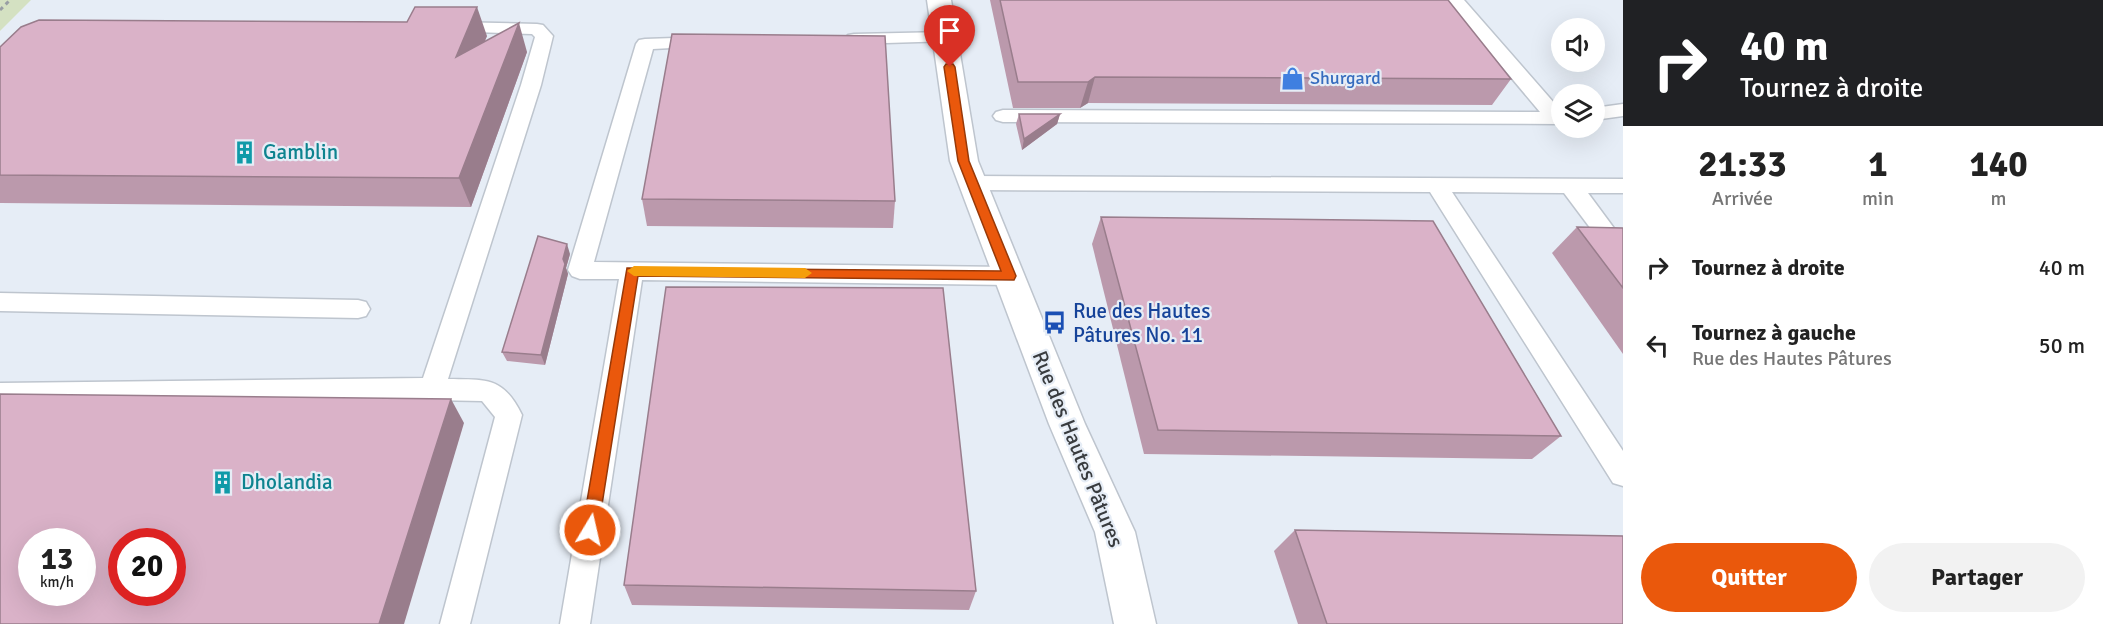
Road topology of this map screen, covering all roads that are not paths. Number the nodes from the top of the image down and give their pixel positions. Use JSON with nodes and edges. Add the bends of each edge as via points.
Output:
{"nodes":[{"id":1,"x":939,"y":0,"type":"edge"},
{"id":2,"x":1455,"y":0,"type":"edge"},
{"id":3,"x":430,"y":26,"type":"edge"},
{"id":4,"x":945,"y":38,"type":"junction"},
{"id":5,"x":830,"y":40,"type":"edge"},
{"id":6,"x":725,"y":42,"type":"edge"},
{"id":7,"x":1551,"y":110,"type":"edge"},
{"id":8,"x":1623,"y":110,"type":"edge"},
{"id":9,"x":1605,"y":112,"type":"edge"},
{"id":10,"x":1003,"y":116,"type":"dead end"},
{"id":11,"x":1551,"y":119,"type":"edge"},
{"id":12,"x":972,"y":183,"type":"junction"},
{"id":13,"x":1435,"y":184,"type":"junction"},
{"id":14,"x":1569,"y":184,"type":"junction"},
{"id":15,"x":1623,"y":186,"type":"edge"},
{"id":16,"x":1611,"y":239,"type":"edge"},
{"id":17,"x":632,"y":271,"type":"junction"},
{"id":18,"x":1010,"y":276,"type":"junction"},
{"id":19,"x":0,"y":303,"type":"edge"},
{"id":20,"x":358,"y":309,"type":"dead end"},
{"id":21,"x":432,"y":389,"type":"junction"},
{"id":22,"x":0,"y":394,"type":"edge"},
{"id":23,"x":1623,"y":474,"type":"edge"},
{"id":24,"x":455,"y":624,"type":"edge"},
{"id":25,"x":575,"y":624,"type":"edge"},
{"id":26,"x":1135,"y":624,"type":"edge"}],
"edges":[{"from":1,"to":4,"type":"street","name":"Rue des Hautes Pâtures"},
{"from":2,"to":7,"type":"lane"},
{"from":3,"to":21,"type":"lane","via":[[537,29],[544,36]]},
{"from":4,"to":5,"type":"lane"},
{"from":4,"to":12,"type":"street","name":"Rue des Hautes Pâtures","via":[[963,161]]},
{"from":6,"to":17,"type":"lane","via":[[645,44],[580,270]]},
{"from":8,"to":9,"type":"lane"},
{"from":10,"to":11,"type":"lane"},
{"from":12,"to":13,"type":"lane"},
{"from":12,"to":18,"type":"street","name":"Rue des Hautes Pâtures"},
{"from":13,"to":14,"type":"lane"},
{"from":13,"to":23,"type":"lane"},
{"from":14,"to":15,"type":"lane"},
{"from":14,"to":16,"type":"lane"},
{"from":17,"to":18,"type":"lane"},
{"from":17,"to":25,"type":"lane"},
{"from":18,"to":26,"type":"street","name":"Rue des Hautes Pâtures","via":[[1067,424],[1115,532]]},
{"from":19,"to":20,"type":"lane"},
{"from":21,"to":22,"type":"lane"},
{"from":21,"to":24,"type":"lane","via":[[489,391],[509,415]]}]}
